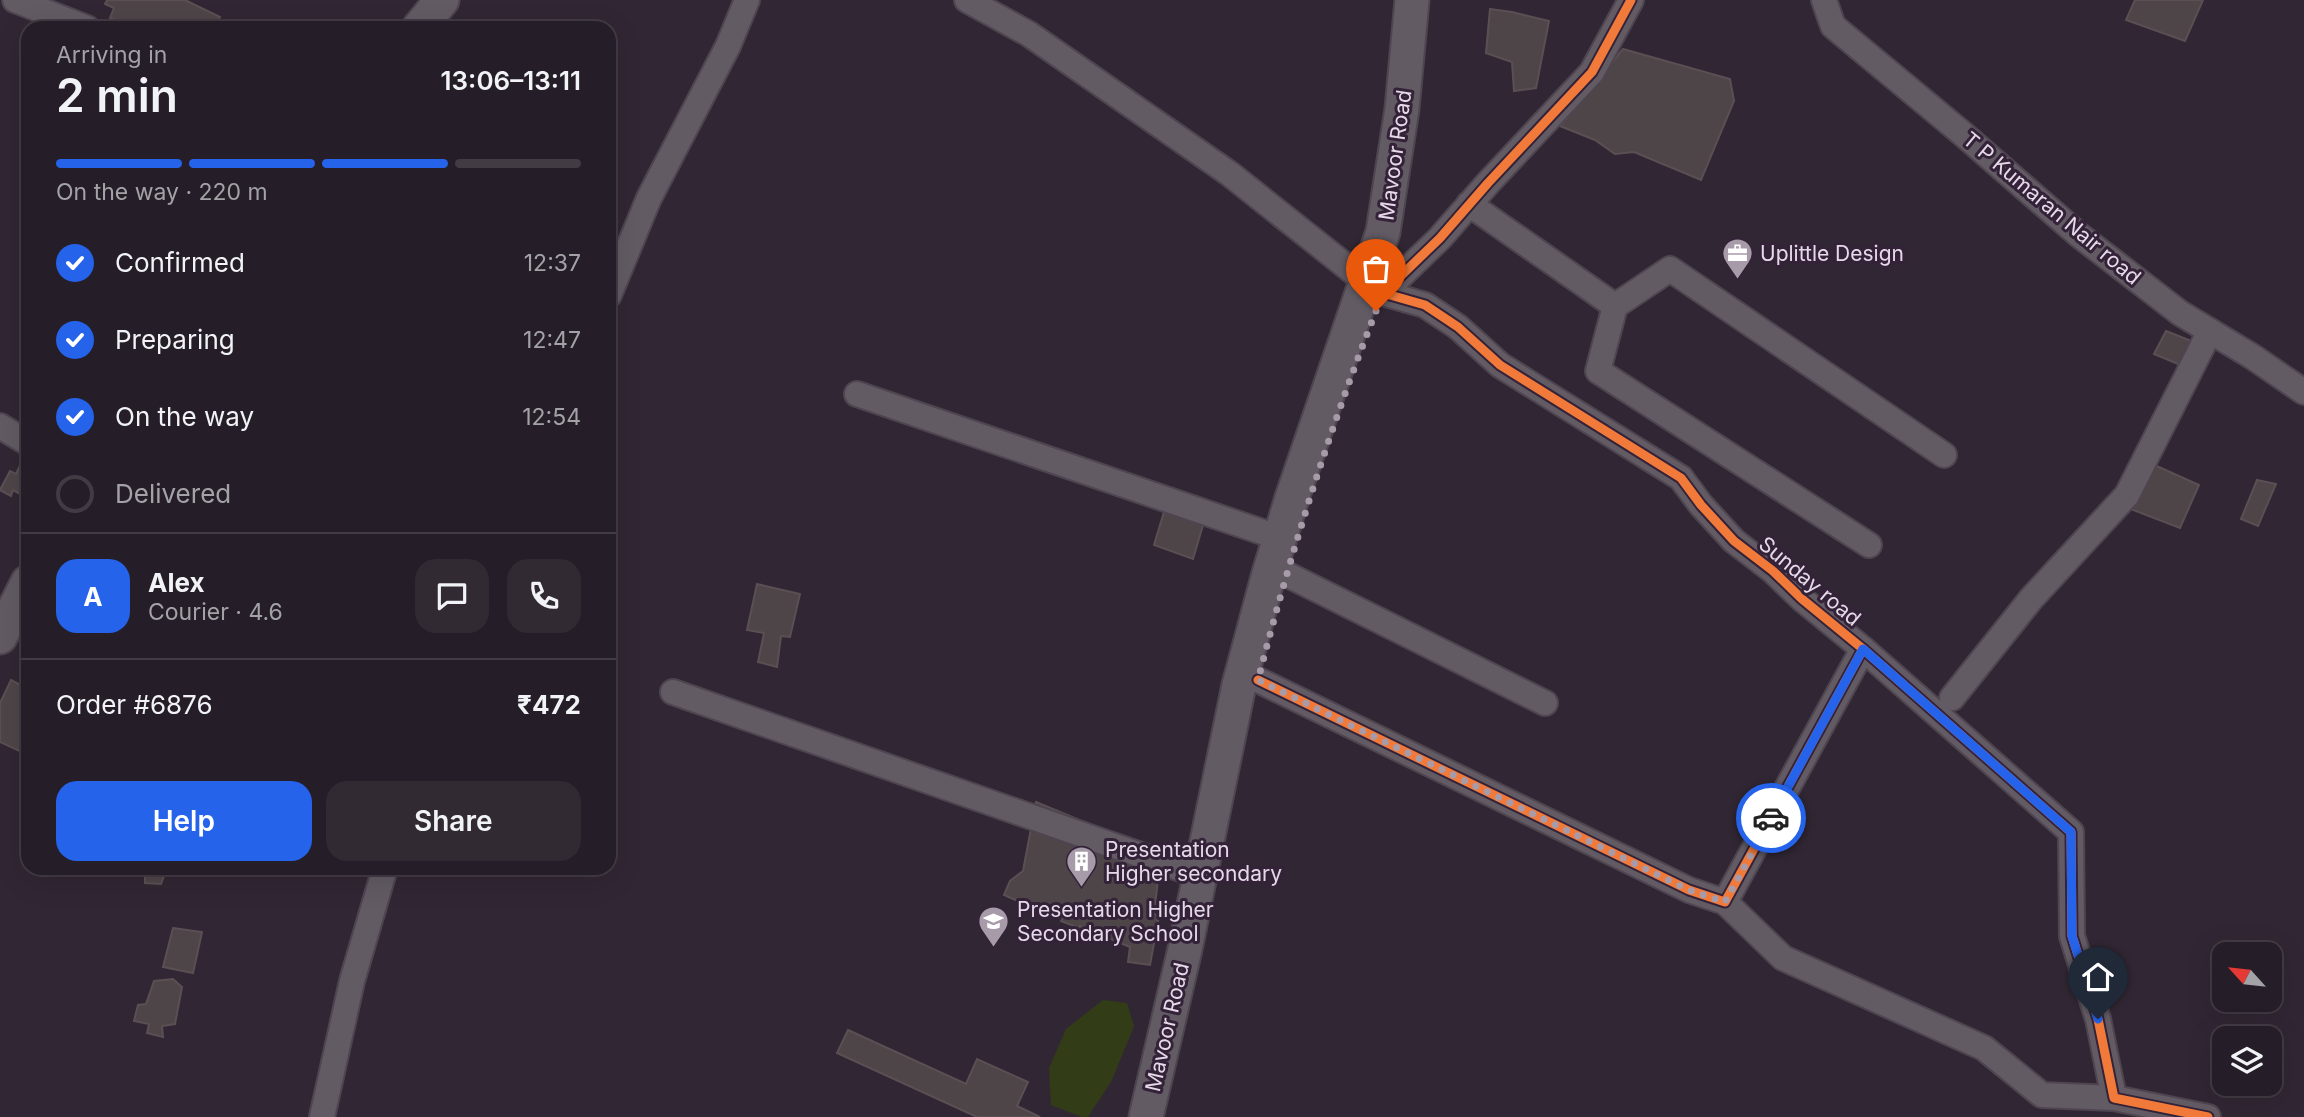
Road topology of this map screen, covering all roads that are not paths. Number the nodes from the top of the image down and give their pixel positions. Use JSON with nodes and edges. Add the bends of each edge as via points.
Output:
{"nodes":[{"id":1,"x":15,"y":0,"type":"edge"},
{"id":2,"x":442,"y":0,"type":"edge"},
{"id":3,"x":747,"y":0,"type":"edge"},
{"id":4,"x":967,"y":0,"type":"edge"},
{"id":5,"x":1412,"y":0,"type":"edge"},
{"id":6,"x":1428,"y":0,"type":"edge"},
{"id":7,"x":1631,"y":0,"type":"edge"},
{"id":8,"x":1824,"y":0,"type":"edge"},
{"id":9,"x":68,"y":21,"type":"edge"},
{"id":10,"x":425,"y":21,"type":"edge"},
{"id":11,"x":1469,"y":204,"type":"junction"},
{"id":12,"x":616,"y":278,"type":"edge"},
{"id":13,"x":1375,"y":288,"type":"junction"},
{"id":14,"x":1615,"y":306,"type":"junction"},
{"id":15,"x":2210,"y":331,"type":"junction"},
{"id":16,"x":2304,"y":393,"type":"edge"},
{"id":17,"x":857,"y":394,"type":"dead end"},
{"id":18,"x":0,"y":426,"type":"edge"},
{"id":19,"x":21,"y":439,"type":"edge"},
{"id":20,"x":1944,"y":455,"type":"dead end"},
{"id":21,"x":1280,"y":538,"type":"junction"},
{"id":22,"x":1870,"y":544,"type":"dead end"},
{"id":23,"x":1286,"y":574,"type":"junction"},
{"id":24,"x":21,"y":596,"type":"edge"},
{"id":25,"x":0,"y":637,"type":"edge"},
{"id":26,"x":1863,"y":649,"type":"junction"},
{"id":27,"x":1258,"y":680,"type":"junction"},
{"id":28,"x":673,"y":692,"type":"dead end"},
{"id":29,"x":1952,"y":698,"type":"dead end"},
{"id":30,"x":1545,"y":704,"type":"dead end"},
{"id":31,"x":383,"y":875,"type":"edge"},
{"id":32,"x":1201,"y":876,"type":"junction"},
{"id":33,"x":1725,"y":902,"type":"junction"},
{"id":34,"x":2114,"y":1098,"type":"junction"},
{"id":35,"x":323,"y":1117,"type":"edge"},
{"id":36,"x":1146,"y":1117,"type":"edge"},
{"id":37,"x":1163,"y":1117,"type":"edge"},
{"id":38,"x":2208,"y":1117,"type":"edge"}],
"edges":[{"from":1,"to":9,"type":"street"},
{"from":2,"to":10,"type":"main road"},
{"from":3,"to":12,"type":"street","via":[[649,198]]},
{"from":4,"to":13,"type":"street","via":[[1029,34],[1230,174]]},
{"from":5,"to":13,"type":"main road","name":"Mavoor Road","via":[[1408,60]]},
{"from":6,"to":13,"type":"main road","name":"Mavoor Road","via":[[1418,116],[1398,243]]},
{"from":7,"to":11,"type":"street","via":[[1592,72]]},
{"from":8,"to":15,"type":"street","name":"T P Kumaran Nair road","via":[[1833,26],[2080,235]]},
{"from":11,"to":13,"type":"street","via":[[1440,238]]},
{"from":11,"to":14,"type":"street"},
{"from":13,"to":21,"type":"main road","name":"Mavoor Road"},
{"from":13,"to":23,"type":"main road","name":"Mavoor Road","via":[[1362,346]]},
{"from":13,"to":26,"type":"street","name":"Sunday road","via":[[1425,305],[1500,365],[1681,478],[1734,541]]},
{"from":14,"to":20,"type":"street","via":[[1670,269]]},
{"from":14,"to":22,"type":"street","via":[[1598,371]]},
{"from":15,"to":16,"type":"street","name":"T P Kumaran Nair road"},
{"from":15,"to":29,"type":"street","via":[[2127,495],[2031,599]]},
{"from":17,"to":21,"type":"street"},
{"from":18,"to":19,"type":"street"},
{"from":21,"to":32,"type":"main road","name":"Mavoor Road","via":[[1239,685]]},
{"from":23,"to":27,"type":"main road","name":"Mavoor Road"},
{"from":23,"to":30,"type":"street"},
{"from":24,"to":25,"type":"main road"},
{"from":26,"to":33,"type":"street"},
{"from":26,"to":34,"type":"street","name":"Sunday road","via":[[2071,832],[2072,936],[2098,1019]]},
{"from":27,"to":33,"type":"street","via":[[1689,890]]},
{"from":27,"to":37,"type":"main road","name":"Mavoor Road"},
{"from":28,"to":32,"type":"street"},
{"from":31,"to":35,"type":"street","via":[[352,981]]},
{"from":32,"to":36,"type":"main road","name":"Mavoor Road"},
{"from":33,"to":34,"type":"street","via":[[1783,958],[1983,1048],[2042,1096]]},
{"from":34,"to":38,"type":"street"}]}
